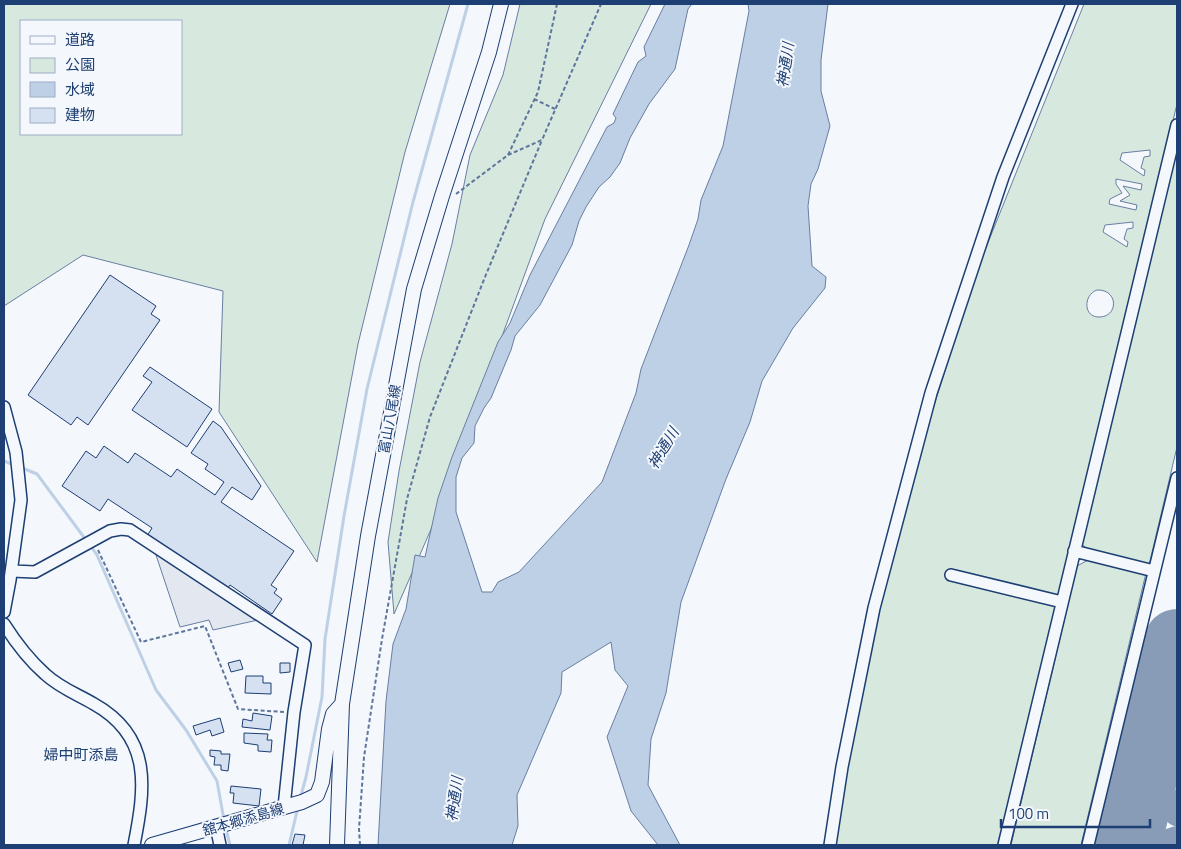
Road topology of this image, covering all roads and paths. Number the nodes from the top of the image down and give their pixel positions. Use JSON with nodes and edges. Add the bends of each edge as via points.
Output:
{"nodes":[{"id":1,"x":501,"y":4,"type":"edge"},
{"id":2,"x":557,"y":4,"type":"edge"},
{"id":3,"x":601,"y":4,"type":"edge"},
{"id":4,"x":1072,"y":4,"type":"edge"},
{"id":5,"x":534,"y":100,"type":"junction"},
{"id":6,"x":555,"y":109,"type":"junction"},
{"id":7,"x":1177,"y":125,"type":"edge"},
{"id":8,"x":542,"y":140,"type":"junction"},
{"id":9,"x":508,"y":155,"type":"junction"},
{"id":10,"x":442,"y":196,"type":"junction"},
{"id":11,"x":4,"y":407,"type":"edge"},
{"id":12,"x":1177,"y":478,"type":"edge"},
{"id":13,"x":93,"y":540,"type":"junction"},
{"id":14,"x":1074,"y":551,"type":"junction"},
{"id":15,"x":12,"y":571,"type":"junction"},
{"id":16,"x":1154,"y":571,"type":"junction"},
{"id":17,"x":951,"y":575,"type":"dead end"},
{"id":18,"x":1062,"y":602,"type":"junction"},
{"id":19,"x":4,"y":612,"type":"edge"},
{"id":20,"x":4,"y":624,"type":"edge"},
{"id":21,"x":342,"y":704,"type":"junction"},
{"id":22,"x":294,"y":712,"type":"junction"},
{"id":23,"x":295,"y":803,"type":"junction"},
{"id":24,"x":216,"y":826,"type":"junction"},
{"id":25,"x":134,"y":845,"type":"edge"},
{"id":26,"x":152,"y":845,"type":"edge"},
{"id":27,"x":220,"y":845,"type":"edge"},
{"id":28,"x":337,"y":845,"type":"edge"},
{"id":29,"x":360,"y":845,"type":"edge"},
{"id":30,"x":830,"y":845,"type":"edge"},
{"id":31,"x":1004,"y":845,"type":"edge"},
{"id":32,"x":1088,"y":845,"type":"edge"}],
"edges":[{"from":1,"to":10,"type":"main road","name":"富山八尾線"},
{"from":2,"to":5,"type":"path"},
{"from":3,"to":6,"type":"path"},
{"from":4,"to":30,"type":"street","via":[[1004,177],[931,393],[874,608]]},
{"from":5,"to":6,"type":"path"},
{"from":5,"to":9,"type":"path"},
{"from":6,"to":8,"type":"path"},
{"from":7,"to":14,"type":"street"},
{"from":8,"to":9,"type":"path"},
{"from":8,"to":29,"type":"path","via":[[430,417],[407,499],[364,757]]},
{"from":9,"to":10,"type":"path","via":[[454,196]]},
{"from":10,"to":21,"type":"main road","name":"富山八尾線","via":[[414,289],[368,536]]},
{"from":11,"to":15,"type":"street","via":[[16,452],[21,500]]},
{"from":12,"to":16,"type":"street"},
{"from":13,"to":15,"type":"street","via":[[35,572]]},
{"from":13,"to":22,"type":"street","via":[[110,531],[130,530],[305,645]]},
{"from":13,"to":22,"type":"path","via":[[141,642],[205,626],[238,709]]},
{"from":14,"to":16,"type":"street"},
{"from":14,"to":18,"type":"street"},
{"from":15,"to":19,"type":"street"},
{"from":16,"to":32,"type":"street"},
{"from":17,"to":18,"type":"street"},
{"from":18,"to":31,"type":"street"},
{"from":20,"to":25,"type":"street","via":[[21,651],[46,675],[116,720],[131,740],[143,779],[142,805]]},
{"from":21,"to":23,"type":"main road","via":[[333,714],[329,729],[318,795]]},
{"from":21,"to":28,"type":"main road","name":"富山八尾線"},
{"from":22,"to":23,"type":"street"},
{"from":23,"to":24,"type":"main road","name":"舘本郷添島線"},
{"from":24,"to":26,"type":"main road","name":"舘本郷添島線"},
{"from":24,"to":27,"type":"street"}]}
